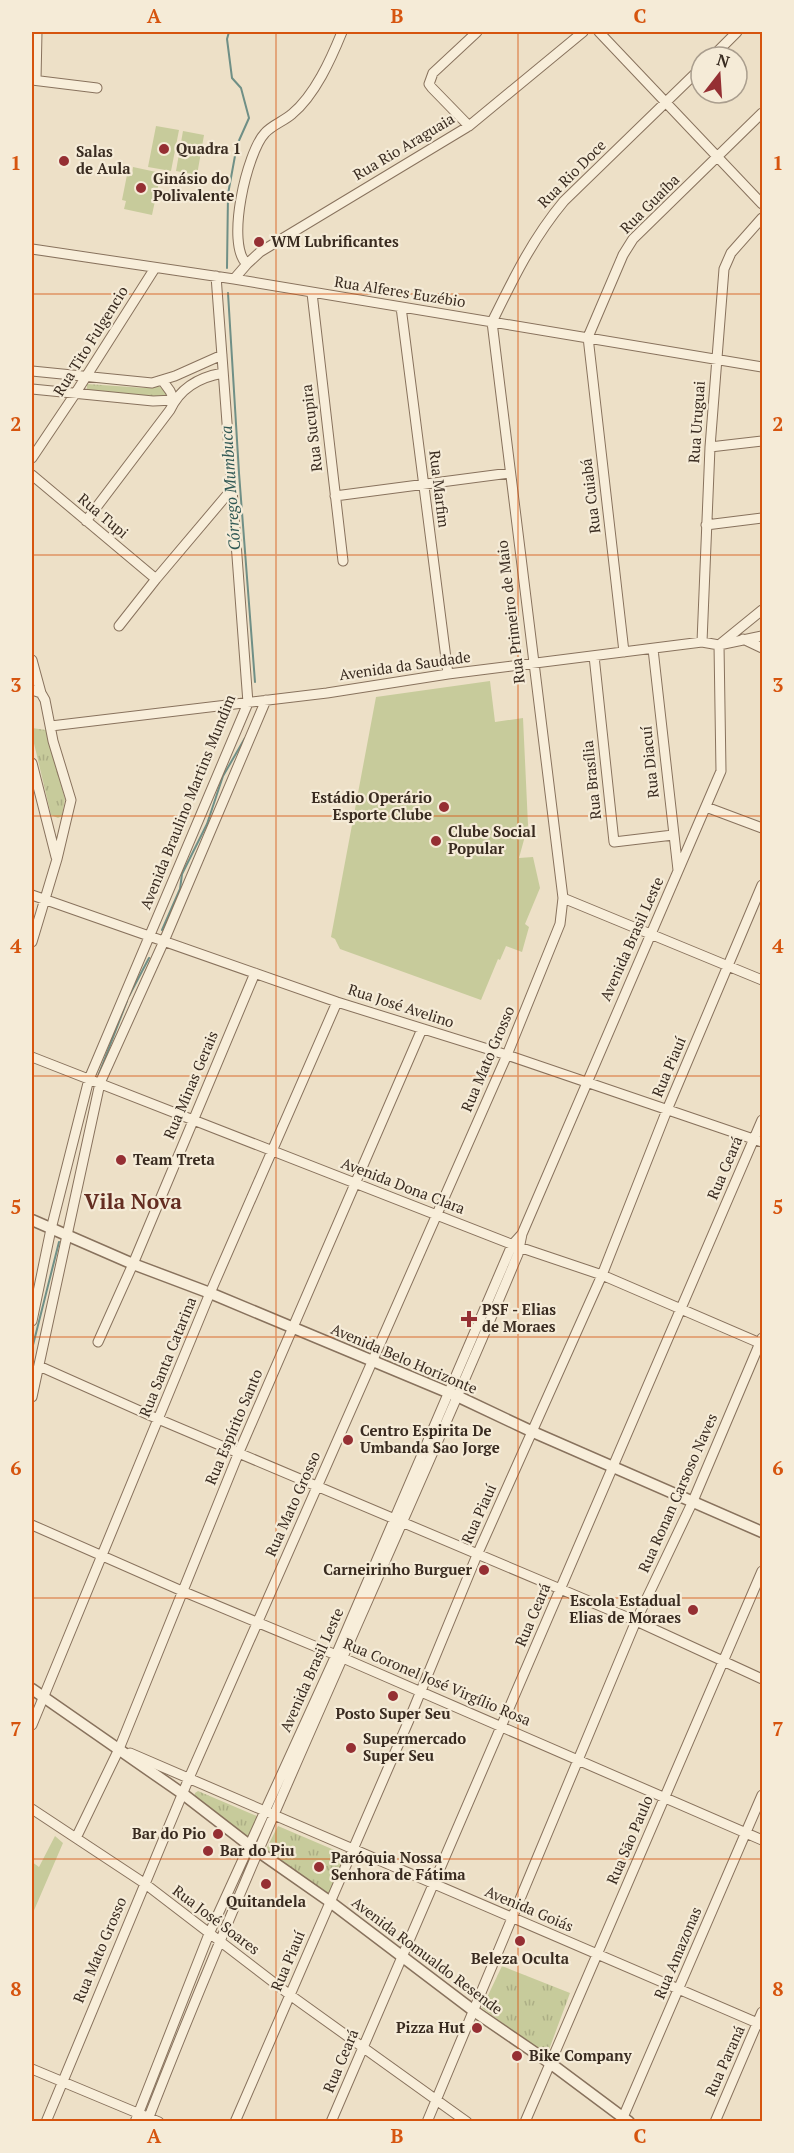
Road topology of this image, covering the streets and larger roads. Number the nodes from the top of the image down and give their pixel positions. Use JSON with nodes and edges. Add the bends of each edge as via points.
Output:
{"nodes":[{"id":1,"x":38,"y":32,"type":"edge"},
{"id":2,"x":342,"y":32,"type":"edge"},
{"id":3,"x":477,"y":32,"type":"edge"},
{"id":4,"x":583,"y":32,"type":"edge"},
{"id":5,"x":599,"y":32,"type":"edge"},
{"id":6,"x":737,"y":32,"type":"edge"},
{"id":7,"x":724,"y":45,"type":"edge"},
{"id":8,"x":34,"y":80,"type":"edge"},
{"id":9,"x":689,"y":80,"type":"edge"},
{"id":10,"x":98,"y":88,"type":"dead end"},
{"id":11,"x":667,"y":102,"type":"junction"},
{"id":12,"x":762,"y":113,"type":"edge"},
{"id":13,"x":469,"y":126,"type":"junction"},
{"id":14,"x":718,"y":157,"type":"junction"},
{"id":15,"x":762,"y":204,"type":"edge"},
{"id":16,"x":762,"y":219,"type":"edge"},
{"id":17,"x":32,"y":249,"type":"edge"},
{"id":18,"x":246,"y":264,"type":"junction"},
{"id":19,"x":155,"y":268,"type":"junction"},
{"id":20,"x":216,"y":276,"type":"junction"},
{"id":21,"x":234,"y":279,"type":"junction"},
{"id":22,"x":312,"y":293,"type":"junction"},
{"id":23,"x":401,"y":308,"type":"junction"},
{"id":24,"x":492,"y":322,"type":"junction"},
{"id":25,"x":588,"y":337,"type":"junction"},
{"id":26,"x":222,"y":355,"type":"junction"},
{"id":27,"x":716,"y":360,"type":"junction"},
{"id":28,"x":762,"y":367,"type":"edge"},
{"id":29,"x":32,"y":372,"type":"edge"},
{"id":30,"x":223,"y":373,"type":"junction"},
{"id":31,"x":85,"y":378,"type":"junction"},
{"id":32,"x":162,"y":380,"type":"junction"},
{"id":33,"x":32,"y":389,"type":"edge"},
{"id":34,"x":75,"y":394,"type":"junction"},
{"id":35,"x":174,"y":400,"type":"junction"},
{"id":36,"x":762,"y":441,"type":"edge"},
{"id":37,"x":710,"y":447,"type":"junction"},
{"id":38,"x":32,"y":458,"type":"edge"},
{"id":39,"x":510,"y":473,"type":"junction"},
{"id":40,"x":32,"y":475,"type":"edge"},
{"id":41,"x":424,"y":483,"type":"junction"},
{"id":42,"x":232,"y":489,"type":"junction"},
{"id":43,"x":335,"y":495,"type":"junction"},
{"id":44,"x":762,"y":518,"type":"edge"},
{"id":45,"x":86,"y":521,"type":"junction"},
{"id":46,"x":706,"y":525,"type":"junction"},
{"id":47,"x":343,"y":561,"type":"dead end"},
{"id":48,"x":156,"y":579,"type":"junction"},
{"id":49,"x":762,"y":610,"type":"edge"},
{"id":50,"x":119,"y":626,"type":"dead end"},
{"id":51,"x":762,"y":636,"type":"edge"},
{"id":52,"x":742,"y":639,"type":"junction"},
{"id":53,"x":702,"y":642,"type":"junction"},
{"id":54,"x":719,"y":645,"type":"junction"},
{"id":55,"x":762,"y":648,"type":"edge"},
{"id":56,"x":652,"y":649,"type":"junction"},
{"id":57,"x":624,"y":652,"type":"junction"},
{"id":58,"x":594,"y":656,"type":"junction"},
{"id":59,"x":32,"y":660,"type":"edge"},
{"id":60,"x":533,"y":664,"type":"junction"},
{"id":61,"x":448,"y":674,"type":"junction"},
{"id":62,"x":36,"y":692,"type":"edge"},
{"id":63,"x":264,"y":700,"type":"junction"},
{"id":64,"x":249,"y":702,"type":"junction"},
{"id":65,"x":51,"y":726,"type":"junction"},
{"id":66,"x":32,"y":763,"type":"edge"},
{"id":67,"x":706,"y":807,"type":"junction"},
{"id":68,"x":68,"y":818,"type":"junction"},
{"id":69,"x":47,"y":819,"type":"junction"},
{"id":70,"x":762,"y":828,"type":"edge"},
{"id":71,"x":673,"y":835,"type":"junction"},
{"id":72,"x":57,"y":859,"type":"junction"},
{"id":73,"x":678,"y":872,"type":"junction"},
{"id":74,"x":762,"y":885,"type":"edge"},
{"id":75,"x":32,"y":895,"type":"edge"},
{"id":76,"x":563,"y":898,"type":"junction"},
{"id":77,"x":45,"y":900,"type":"junction"},
{"id":78,"x":650,"y":935,"type":"junction"},
{"id":79,"x":149,"y":936,"type":"junction"},
{"id":80,"x":164,"y":941,"type":"junction"},
{"id":81,"x":32,"y":942,"type":"edge"},
{"id":82,"x":728,"y":965,"type":"junction"},
{"id":83,"x":255,"y":973,"type":"junction"},
{"id":84,"x":762,"y":980,"type":"edge"},
{"id":85,"x":337,"y":1002,"type":"junction"},
{"id":86,"x":422,"y":1029,"type":"junction"},
{"id":87,"x":507,"y":1055,"type":"junction"},
{"id":88,"x":32,"y":1057,"type":"edge"},
{"id":89,"x":89,"y":1079,"type":"junction"},
{"id":90,"x":100,"y":1083,"type":"junction"},
{"id":91,"x":586,"y":1083,"type":"junction"},
{"id":92,"x":667,"y":1110,"type":"junction"},
{"id":93,"x":762,"y":1120,"type":"edge"},
{"id":94,"x":192,"y":1121,"type":"junction"},
{"id":95,"x":758,"y":1141,"type":"edge"},
{"id":96,"x":273,"y":1151,"type":"junction"},
{"id":97,"x":356,"y":1184,"type":"junction"},
{"id":98,"x":436,"y":1214,"type":"junction"},
{"id":99,"x":32,"y":1220,"type":"edge"},
{"id":100,"x":51,"y":1229,"type":"junction"},
{"id":101,"x":66,"y":1235,"type":"junction"},
{"id":102,"x":516,"y":1246,"type":"junction"},
{"id":103,"x":133,"y":1264,"type":"junction"},
{"id":104,"x":602,"y":1275,"type":"junction"},
{"id":105,"x":210,"y":1293,"type":"junction"},
{"id":106,"x":681,"y":1310,"type":"junction"},
{"id":107,"x":32,"y":1321,"type":"edge"},
{"id":108,"x":291,"y":1329,"type":"junction"},
{"id":109,"x":98,"y":1341,"type":"dead end"},
{"id":110,"x":762,"y":1342,"type":"edge"},
{"id":111,"x":370,"y":1362,"type":"junction"},
{"id":112,"x":39,"y":1366,"type":"junction"},
{"id":113,"x":454,"y":1396,"type":"junction"},
{"id":114,"x":32,"y":1397,"type":"edge"},
{"id":115,"x":158,"y":1419,"type":"junction"},
{"id":116,"x":533,"y":1432,"type":"junction"},
{"id":117,"x":239,"y":1452,"type":"junction"},
{"id":118,"x":613,"y":1467,"type":"junction"},
{"id":119,"x":317,"y":1486,"type":"junction"},
{"id":120,"x":693,"y":1501,"type":"junction"},
{"id":121,"x":399,"y":1520,"type":"junction"},
{"id":122,"x":32,"y":1525,"type":"edge"},
{"id":123,"x":762,"y":1532,"type":"edge"},
{"id":124,"x":101,"y":1555,"type":"junction"},
{"id":125,"x":477,"y":1555,"type":"junction"},
{"id":126,"x":762,"y":1570,"type":"edge"},
{"id":127,"x":560,"y":1590,"type":"junction"},
{"id":128,"x":182,"y":1591,"type":"junction"},
{"id":129,"x":257,"y":1621,"type":"junction"},
{"id":130,"x":636,"y":1621,"type":"junction"},
{"id":131,"x":339,"y":1656,"type":"junction"},
{"id":132,"x":723,"y":1662,"type":"junction"},
{"id":133,"x":762,"y":1679,"type":"edge"},
{"id":134,"x":32,"y":1689,"type":"edge"},
{"id":135,"x":419,"y":1691,"type":"junction"},
{"id":136,"x":44,"y":1697,"type":"junction"},
{"id":137,"x":32,"y":1725,"type":"edge"},
{"id":138,"x":502,"y":1726,"type":"junction"},
{"id":139,"x":119,"y":1749,"type":"junction"},
{"id":140,"x":579,"y":1760,"type":"junction"},
{"id":141,"x":189,"y":1778,"type":"junction"},
{"id":142,"x":183,"y":1794,"type":"junction"},
{"id":143,"x":762,"y":1795,"type":"edge"},
{"id":144,"x":664,"y":1798,"type":"junction"},
{"id":145,"x":32,"y":1809,"type":"edge"},
{"id":146,"x":269,"y":1812,"type":"junction"},
{"id":147,"x":746,"y":1833,"type":"junction"},
{"id":148,"x":76,"y":1838,"type":"junction"},
{"id":149,"x":762,"y":1840,"type":"edge"},
{"id":150,"x":254,"y":1848,"type":"junction"},
{"id":151,"x":352,"y":1849,"type":"junction"},
{"id":152,"x":144,"y":1884,"type":"junction"},
{"id":153,"x":434,"y":1884,"type":"junction"},
{"id":154,"x":330,"y":1901,"type":"junction"},
{"id":155,"x":222,"y":1906,"type":"junction"},
{"id":156,"x":233,"y":1911,"type":"junction"},
{"id":157,"x":512,"y":1918,"type":"junction"},
{"id":158,"x":209,"y":1934,"type":"junction"},
{"id":159,"x":221,"y":1942,"type":"junction"},
{"id":160,"x":597,"y":1954,"type":"junction"},
{"id":161,"x":401,"y":1957,"type":"junction"},
{"id":162,"x":679,"y":1990,"type":"junction"},
{"id":163,"x":290,"y":1995,"type":"junction"},
{"id":164,"x":181,"y":2004,"type":"junction"},
{"id":165,"x":193,"y":2009,"type":"junction"},
{"id":166,"x":474,"y":2011,"type":"junction"},
{"id":167,"x":762,"y":2012,"type":"edge"},
{"id":168,"x":760,"y":2024,"type":"edge"},
{"id":169,"x":364,"y":2048,"type":"junction"},
{"id":170,"x":550,"y":2063,"type":"junction"},
{"id":171,"x":32,"y":2068,"type":"edge"},
{"id":172,"x":62,"y":2081,"type":"junction"},
{"id":173,"x":436,"y":2100,"type":"junction"},
{"id":174,"x":136,"y":2117,"type":"edge"},
{"id":175,"x":148,"y":2119,"type":"edge"},
{"id":176,"x":624,"y":2120,"type":"edge"},
{"id":177,"x":46,"y":2121,"type":"edge"},
{"id":178,"x":159,"y":2121,"type":"edge"},
{"id":179,"x":235,"y":2121,"type":"edge"},
{"id":180,"x":332,"y":2121,"type":"edge"},
{"id":181,"x":427,"y":2121,"type":"edge"},
{"id":182,"x":467,"y":2121,"type":"edge"},
{"id":183,"x":525,"y":2121,"type":"edge"},
{"id":184,"x":715,"y":2121,"type":"edge"}],
"edges":[{"from":1,"to":8,"type":"street"},
{"from":2,"to":18,"type":"street","via":[[303,103],[265,132],[259,142],[242,193],[237,227],[238,250]]},
{"from":3,"to":13,"type":"street","via":[[434,73],[429,84]]},
{"from":4,"to":13,"type":"street","name":"Rua Rio Araguaia"},
{"from":5,"to":11,"type":"street"},
{"from":6,"to":7,"type":"street"},
{"from":8,"to":10,"type":"street"},
{"from":9,"to":11,"type":"street","name":"Rua Rio Doce"},
{"from":11,"to":14,"type":"street"},
{"from":11,"to":24,"type":"street","name":"Rua Rio Doce","via":[[546,223]]},
{"from":12,"to":14,"type":"street","name":"Rua Guaíba"},
{"from":13,"to":18,"type":"street","name":"Rua Rio Araguaia"},
{"from":14,"to":15,"type":"street"},
{"from":14,"to":25,"type":"street","name":"Rua Guaíba","via":[[633,239]]},
{"from":16,"to":27,"type":"street","name":"Rua Uruguai","via":[[731,253],[724,269]]},
{"from":17,"to":19,"type":"street","name":"Rua Alferes Euzébio"},
{"from":18,"to":21,"type":"street","name":"Rua Rio Araguaia"},
{"from":19,"to":20,"type":"street","name":"Rua Alferes Euzébio"},
{"from":19,"to":31,"type":"street","name":"Rua Tito Fulgencio"},
{"from":20,"to":21,"type":"street","name":"Rua Alferes Euzébio"},
{"from":20,"to":26,"type":"street","name":"Avenida Braulino Martins Mundim"},
{"from":21,"to":22,"type":"street","name":"Rua Alferes Euzébio"},
{"from":22,"to":23,"type":"street","name":"Rua Alferes Euzébio"},
{"from":22,"to":43,"type":"street","name":"Rua Sucupira"},
{"from":23,"to":24,"type":"street","name":"Rua Alferes Euzébio"},
{"from":23,"to":41,"type":"street","name":"Rua Marfim"},
{"from":24,"to":25,"type":"street","name":"Rua Alferes Euzébio"},
{"from":24,"to":39,"type":"street","name":"Rua Primeiro de Maio"},
{"from":25,"to":27,"type":"street","name":"Rua Alferes Euzébio"},
{"from":25,"to":57,"type":"street","name":"Rua Cuiabá"},
{"from":26,"to":30,"type":"street","name":"Avenida Braulino Martins Mundim"},
{"from":26,"to":32,"type":"street"},
{"from":27,"to":28,"type":"street","name":"Rua Alferes Euzébio"},
{"from":27,"to":37,"type":"street","name":"Rua Uruguai"},
{"from":29,"to":31,"type":"street"},
{"from":30,"to":35,"type":"street","via":[[200,379]]},
{"from":30,"to":42,"type":"street","name":"Avenida Braulino Martins Mundim"},
{"from":31,"to":32,"type":"street","via":[[140,383]]},
{"from":31,"to":34,"type":"street","name":"Rua Tito Fulgencio"},
{"from":32,"to":35,"type":"street"},
{"from":33,"to":34,"type":"street"},
{"from":34,"to":35,"type":"street","via":[[153,402]]},
{"from":34,"to":38,"type":"street","name":"Rua Tito Fulgencio"},
{"from":35,"to":45,"type":"street"},
{"from":36,"to":37,"type":"street"},
{"from":37,"to":46,"type":"street","name":"Rua Uruguai"},
{"from":39,"to":41,"type":"street"},
{"from":39,"to":60,"type":"street","name":"Rua Primeiro de Maio"},
{"from":40,"to":45,"type":"street","name":"Rua Tupi"},
{"from":41,"to":43,"type":"street"},
{"from":41,"to":61,"type":"street","name":"Rua Marfim"},
{"from":42,"to":48,"type":"street"},
{"from":42,"to":64,"type":"street","name":"Avenida Braulino Martins Mundim"},
{"from":43,"to":47,"type":"street","name":"Rua Sucupira"},
{"from":44,"to":46,"type":"street"},
{"from":45,"to":48,"type":"street","name":"Rua Tupi"},
{"from":46,"to":53,"type":"street","name":"Rua Uruguai"},
{"from":48,"to":50,"type":"street"},
{"from":49,"to":54,"type":"street"},
{"from":51,"to":52,"type":"street","name":"Avenida da Saudade"},
{"from":52,"to":54,"type":"street","name":"Avenida da Saudade"},
{"from":52,"to":55,"type":"street"},
{"from":53,"to":54,"type":"street","name":"Avenida da Saudade"},
{"from":53,"to":56,"type":"street","name":"Avenida da Saudade"},
{"from":54,"to":67,"type":"street","name":"Avenida Brasil Leste","via":[[721,771]]},
{"from":56,"to":57,"type":"street","name":"Avenida da Saudade"},
{"from":56,"to":71,"type":"street","name":"Rua Diacuí"},
{"from":57,"to":58,"type":"street","name":"Avenida da Saudade"},
{"from":58,"to":60,"type":"street","name":"Avenida da Saudade"},
{"from":58,"to":71,"type":"street","name":"Rua Brasília","via":[[614,842]]},
{"from":59,"to":62,"type":"street"},
{"from":60,"to":61,"type":"street","name":"Avenida da Saudade"},
{"from":60,"to":76,"type":"street","name":"Rua Primeiro de Maio"},
{"from":61,"to":63,"type":"street","name":"Avenida da Saudade"},
{"from":62,"to":65,"type":"street","via":[[45,700]]},
{"from":63,"to":64,"type":"street","name":"Avenida da Saudade"},
{"from":63,"to":80,"type":"street"},
{"from":64,"to":65,"type":"street","name":"Avenida da Saudade"},
{"from":64,"to":79,"type":"street","name":"Avenida Braulino Martins Mundim"},
{"from":65,"to":68,"type":"street","via":[[71,800]]},
{"from":66,"to":69,"type":"street"},
{"from":67,"to":70,"type":"street"},
{"from":67,"to":73,"type":"street","name":"Avenida Brasil Leste"},
{"from":68,"to":69,"type":"street"},
{"from":68,"to":72,"type":"street"},
{"from":69,"to":72,"type":"street"},
{"from":71,"to":73,"type":"street","name":"Rua Diacuí"},
{"from":72,"to":77,"type":"street"},
{"from":73,"to":78,"type":"street","name":"Avenida Brasil Leste"},
{"from":74,"to":82,"type":"street","name":"Rua Piauí"},
{"from":75,"to":77,"type":"street","name":"Rua José Avelino"},
{"from":76,"to":78,"type":"street"},
{"from":76,"to":87,"type":"street","name":"Rua Mato Grosso","via":[[560,924]]},
{"from":77,"to":79,"type":"street","name":"Rua José Avelino"},
{"from":77,"to":81,"type":"street"},
{"from":78,"to":82,"type":"street"},
{"from":78,"to":91,"type":"street","name":"Avenida Brasil Leste"},
{"from":79,"to":80,"type":"street","name":"Rua José Avelino"},
{"from":79,"to":89,"type":"street","name":"Avenida Braulino Martins Mundim"},
{"from":80,"to":83,"type":"street","name":"Rua José Avelino"},
{"from":80,"to":90,"type":"street"},
{"from":82,"to":84,"type":"street"},
{"from":82,"to":92,"type":"street","name":"Rua Piauí"},
{"from":83,"to":85,"type":"street","name":"Rua José Avelino"},
{"from":83,"to":94,"type":"street","name":"Rua Minas Gerais"},
{"from":85,"to":86,"type":"street","name":"Rua José Avelino"},
{"from":85,"to":96,"type":"street","name":"Rua Santa Catarina"},
{"from":86,"to":87,"type":"street","name":"Rua José Avelino"},
{"from":86,"to":97,"type":"street","name":"Rua Espírito Santo"},
{"from":87,"to":91,"type":"street","name":"Rua José Avelino"},
{"from":87,"to":98,"type":"street","name":"Rua Mato Grosso"},
{"from":88,"to":89,"type":"street","name":"Avenida Dona Clara"},
{"from":89,"to":90,"type":"street","name":"Avenida Dona Clara"},
{"from":89,"to":100,"type":"street","name":"Avenida Braulino Martins Mundim"},
{"from":90,"to":94,"type":"street","name":"Avenida Dona Clara"},
{"from":90,"to":101,"type":"street"},
{"from":91,"to":92,"type":"street","name":"Rua José Avelino"},
{"from":91,"to":102,"type":"street","name":"Avenida Brasil Leste"},
{"from":92,"to":95,"type":"street","name":"Rua José Avelino"},
{"from":92,"to":104,"type":"street","name":"Rua Piauí"},
{"from":93,"to":95,"type":"street","name":"Rua Ceará"},
{"from":94,"to":96,"type":"street","name":"Avenida Dona Clara"},
{"from":94,"to":103,"type":"street","name":"Rua Minas Gerais"},
{"from":95,"to":106,"type":"street","name":"Rua Ceará"},
{"from":96,"to":97,"type":"street","name":"Avenida Dona Clara"},
{"from":96,"to":105,"type":"street","name":"Rua Santa Catarina"},
{"from":97,"to":98,"type":"street","name":"Avenida Dona Clara"},
{"from":97,"to":108,"type":"street","name":"Rua Espírito Santo"},
{"from":98,"to":102,"type":"street","name":"Avenida Dona Clara"},
{"from":98,"to":111,"type":"street","name":"Rua Mato Grosso"},
{"from":99,"to":100,"type":"street","name":"Avenida Belo Horizonte"},
{"from":100,"to":101,"type":"street","name":"Avenida Belo Horizonte"},
{"from":100,"to":107,"type":"street","name":"Avenida Braulino Martins Mundim"},
{"from":101,"to":103,"type":"street","name":"Avenida Belo Horizonte"},
{"from":101,"to":112,"type":"street"},
{"from":102,"to":104,"type":"street","name":"Avenida Dona Clara"},
{"from":102,"to":113,"type":"street","name":"Avenida Brasil Leste"},
{"from":103,"to":105,"type":"street","name":"Avenida Belo Horizonte"},
{"from":103,"to":109,"type":"street","name":"Rua Minas Gerais"},
{"from":104,"to":106,"type":"street","name":"Avenida Dona Clara"},
{"from":104,"to":116,"type":"street","name":"Rua Piauí"},
{"from":105,"to":108,"type":"street","name":"Avenida Belo Horizonte"},
{"from":105,"to":115,"type":"street","name":"Rua Santa Catarina"},
{"from":106,"to":110,"type":"street","name":"Avenida Dona Clara"},
{"from":106,"to":118,"type":"street","name":"Rua Ceará"},
{"from":108,"to":111,"type":"street","name":"Avenida Belo Horizonte"},
{"from":108,"to":117,"type":"street","name":"Rua Espírito Santo"},
{"from":110,"to":120,"type":"street","name":"Rua Ronan Carsoso Naves"},
{"from":111,"to":113,"type":"street","name":"Avenida Belo Horizonte"},
{"from":111,"to":119,"type":"street","name":"Rua Mato Grosso"},
{"from":112,"to":114,"type":"street"},
{"from":112,"to":115,"type":"street"},
{"from":113,"to":116,"type":"street","name":"Avenida Belo Horizonte"},
{"from":113,"to":121,"type":"street","name":"Avenida Brasil Leste"},
{"from":115,"to":117,"type":"street"},
{"from":115,"to":124,"type":"street","name":"Rua Santa Catarina"},
{"from":116,"to":118,"type":"street","name":"Avenida Belo Horizonte"},
{"from":116,"to":125,"type":"street","name":"Rua Piauí"},
{"from":117,"to":119,"type":"street"},
{"from":117,"to":128,"type":"street","name":"Rua Espírito Santo"},
{"from":118,"to":120,"type":"street","name":"Avenida Belo Horizonte"},
{"from":118,"to":127,"type":"street","name":"Rua Ceará"},
{"from":119,"to":121,"type":"street"},
{"from":119,"to":129,"type":"street","name":"Rua Mato Grosso"},
{"from":120,"to":123,"type":"street","name":"Avenida Belo Horizonte"},
{"from":120,"to":130,"type":"street","name":"Rua Ronan Carsoso Naves"},
{"from":121,"to":125,"type":"street"},
{"from":121,"to":131,"type":"street","name":"Avenida Brasil Leste"},
{"from":122,"to":124,"type":"street","name":"Rua Coronel José Virgílio Rosa"},
{"from":124,"to":128,"type":"street","name":"Rua Coronel José Virgílio Rosa"},
{"from":124,"to":136,"type":"street","name":"Rua Santa Catarina"},
{"from":125,"to":127,"type":"street"},
{"from":125,"to":135,"type":"street","name":"Rua Piauí"},
{"from":126,"to":132,"type":"street","name":"Rua São Paulo"},
{"from":127,"to":130,"type":"street"},
{"from":127,"to":138,"type":"street","name":"Rua Ceará"},
{"from":128,"to":129,"type":"street","name":"Rua Coronel José Virgílio Rosa"},
{"from":128,"to":139,"type":"street","name":"Rua Espírito Santo"},
{"from":129,"to":131,"type":"street","name":"Rua Coronel José Virgílio Rosa"},
{"from":129,"to":141,"type":"street","name":"Rua Mato Grosso"},
{"from":130,"to":132,"type":"street"},
{"from":130,"to":140,"type":"street","name":"Rua Ronan Carsoso Naves"},
{"from":131,"to":135,"type":"street","name":"Rua Coronel José Virgílio Rosa"},
{"from":131,"to":146,"type":"street","name":"Avenida Brasil Leste"},
{"from":132,"to":133,"type":"street"},
{"from":132,"to":144,"type":"street","name":"Rua São Paulo"},
{"from":134,"to":136,"type":"street","name":"Avenida Romualdo Resende"},
{"from":135,"to":138,"type":"street","name":"Rua Coronel José Virgílio Rosa"},
{"from":135,"to":151,"type":"street","name":"Rua Piauí"},
{"from":136,"to":137,"type":"street","name":"Rua Santa Catarina"},
{"from":136,"to":139,"type":"street","name":"Avenida Romualdo Resende"},
{"from":138,"to":140,"type":"street","name":"Rua Coronel José Virgílio Rosa"},
{"from":138,"to":153,"type":"street","name":"Rua Ceará"},
{"from":139,"to":141,"type":"street","name":"Avenida Goiás"},
{"from":139,"to":142,"type":"street","name":"Avenida Romualdo Resende"},
{"from":139,"to":148,"type":"street","name":"Rua Espírito Santo"},
{"from":140,"to":144,"type":"street","name":"Rua Coronel José Virgílio Rosa"},
{"from":140,"to":157,"type":"street","name":"Rua Ronan Carsoso Naves"},
{"from":141,"to":142,"type":"street","name":"Rua Mato Grosso"},
{"from":141,"to":146,"type":"street","name":"Avenida Goiás"},
{"from":142,"to":150,"type":"street","name":"Avenida Romualdo Resende"},
{"from":142,"to":152,"type":"street","name":"Rua Mato Grosso"},
{"from":143,"to":147,"type":"street","name":"Rua Amazonas"},
{"from":144,"to":147,"type":"street","name":"Rua Coronel José Virgílio Rosa"},
{"from":144,"to":160,"type":"street","name":"Rua São Paulo"},
{"from":145,"to":148,"type":"street","name":"Rua José Soares"},
{"from":146,"to":150,"type":"street","name":"Avenida Brasil Leste"},
{"from":146,"to":151,"type":"street","name":"Avenida Goiás"},
{"from":147,"to":149,"type":"street","name":"Rua Coronel José Virgílio Rosa"},
{"from":147,"to":162,"type":"street","name":"Rua Amazonas"},
{"from":148,"to":152,"type":"street","name":"Rua José Soares"},
{"from":150,"to":154,"type":"street","name":"Avenida Romualdo Resende"},
{"from":150,"to":155,"type":"street","name":"Avenida Brasil Leste"},
{"from":150,"to":156,"type":"street","name":"Avenida Brasil Leste"},
{"from":151,"to":153,"type":"street","name":"Avenida Goiás"},
{"from":151,"to":154,"type":"street","name":"Rua Piauí"},
{"from":152,"to":158,"type":"street","name":"Rua José Soares"},
{"from":152,"to":172,"type":"street","name":"Rua Mato Grosso"},
{"from":153,"to":157,"type":"street","name":"Avenida Goiás"},
{"from":153,"to":161,"type":"street","name":"Rua Ceará"},
{"from":154,"to":161,"type":"street","name":"Avenida Romualdo Resende"},
{"from":154,"to":163,"type":"street","name":"Rua Piauí"},
{"from":155,"to":156,"type":"street"},
{"from":155,"to":158,"type":"street","name":"Avenida Brasil Leste"},
{"from":156,"to":159,"type":"street","name":"Avenida Brasil Leste"},
{"from":157,"to":160,"type":"street","name":"Avenida Goiás"},
{"from":157,"to":166,"type":"street","name":"Rua Ronan Carsoso Naves"},
{"from":158,"to":159,"type":"street","name":"Rua José Soares"},
{"from":158,"to":164,"type":"street","name":"Avenida Brasil Leste"},
{"from":159,"to":163,"type":"street","name":"Rua José Soares"},
{"from":159,"to":165,"type":"street","name":"Avenida Brasil Leste"},
{"from":160,"to":162,"type":"street","name":"Avenida Goiás"},
{"from":160,"to":170,"type":"street","name":"Rua São Paulo"},
{"from":161,"to":166,"type":"street","name":"Avenida Romualdo Resende"},
{"from":161,"to":169,"type":"street","name":"Rua Ceará"},
{"from":162,"to":168,"type":"street","name":"Avenida Goiás"},
{"from":162,"to":176,"type":"street","name":"Rua Amazonas"},
{"from":163,"to":169,"type":"street","name":"Rua José Soares"},
{"from":163,"to":179,"type":"street","name":"Rua Piauí"},
{"from":164,"to":165,"type":"street"},
{"from":164,"to":174,"type":"street","name":"Avenida Brasil Leste"},
{"from":165,"to":175,"type":"street","name":"Avenida Brasil Leste"},
{"from":166,"to":170,"type":"street","name":"Avenida Romualdo Resende"},
{"from":166,"to":173,"type":"street","name":"Rua Ronan Carsoso Naves"},
{"from":167,"to":168,"type":"street","name":"Rua Paraná"},
{"from":168,"to":184,"type":"street","name":"Rua Paraná"},
{"from":169,"to":173,"type":"street","name":"Rua José Soares"},
{"from":169,"to":180,"type":"street","name":"Rua Ceará"},
{"from":170,"to":176,"type":"street","name":"Avenida Romualdo Resende"},
{"from":170,"to":183,"type":"street","name":"Rua São Paulo"},
{"from":171,"to":172,"type":"street"},
{"from":172,"to":174,"type":"street"},
{"from":172,"to":177,"type":"street","name":"Rua Mato Grosso"},
{"from":173,"to":181,"type":"street","name":"Rua Ronan Carsoso Naves"},
{"from":173,"to":182,"type":"street","name":"Rua José Soares"},
{"from":174,"to":175,"type":"street"},
{"from":175,"to":178,"type":"street"}]}
